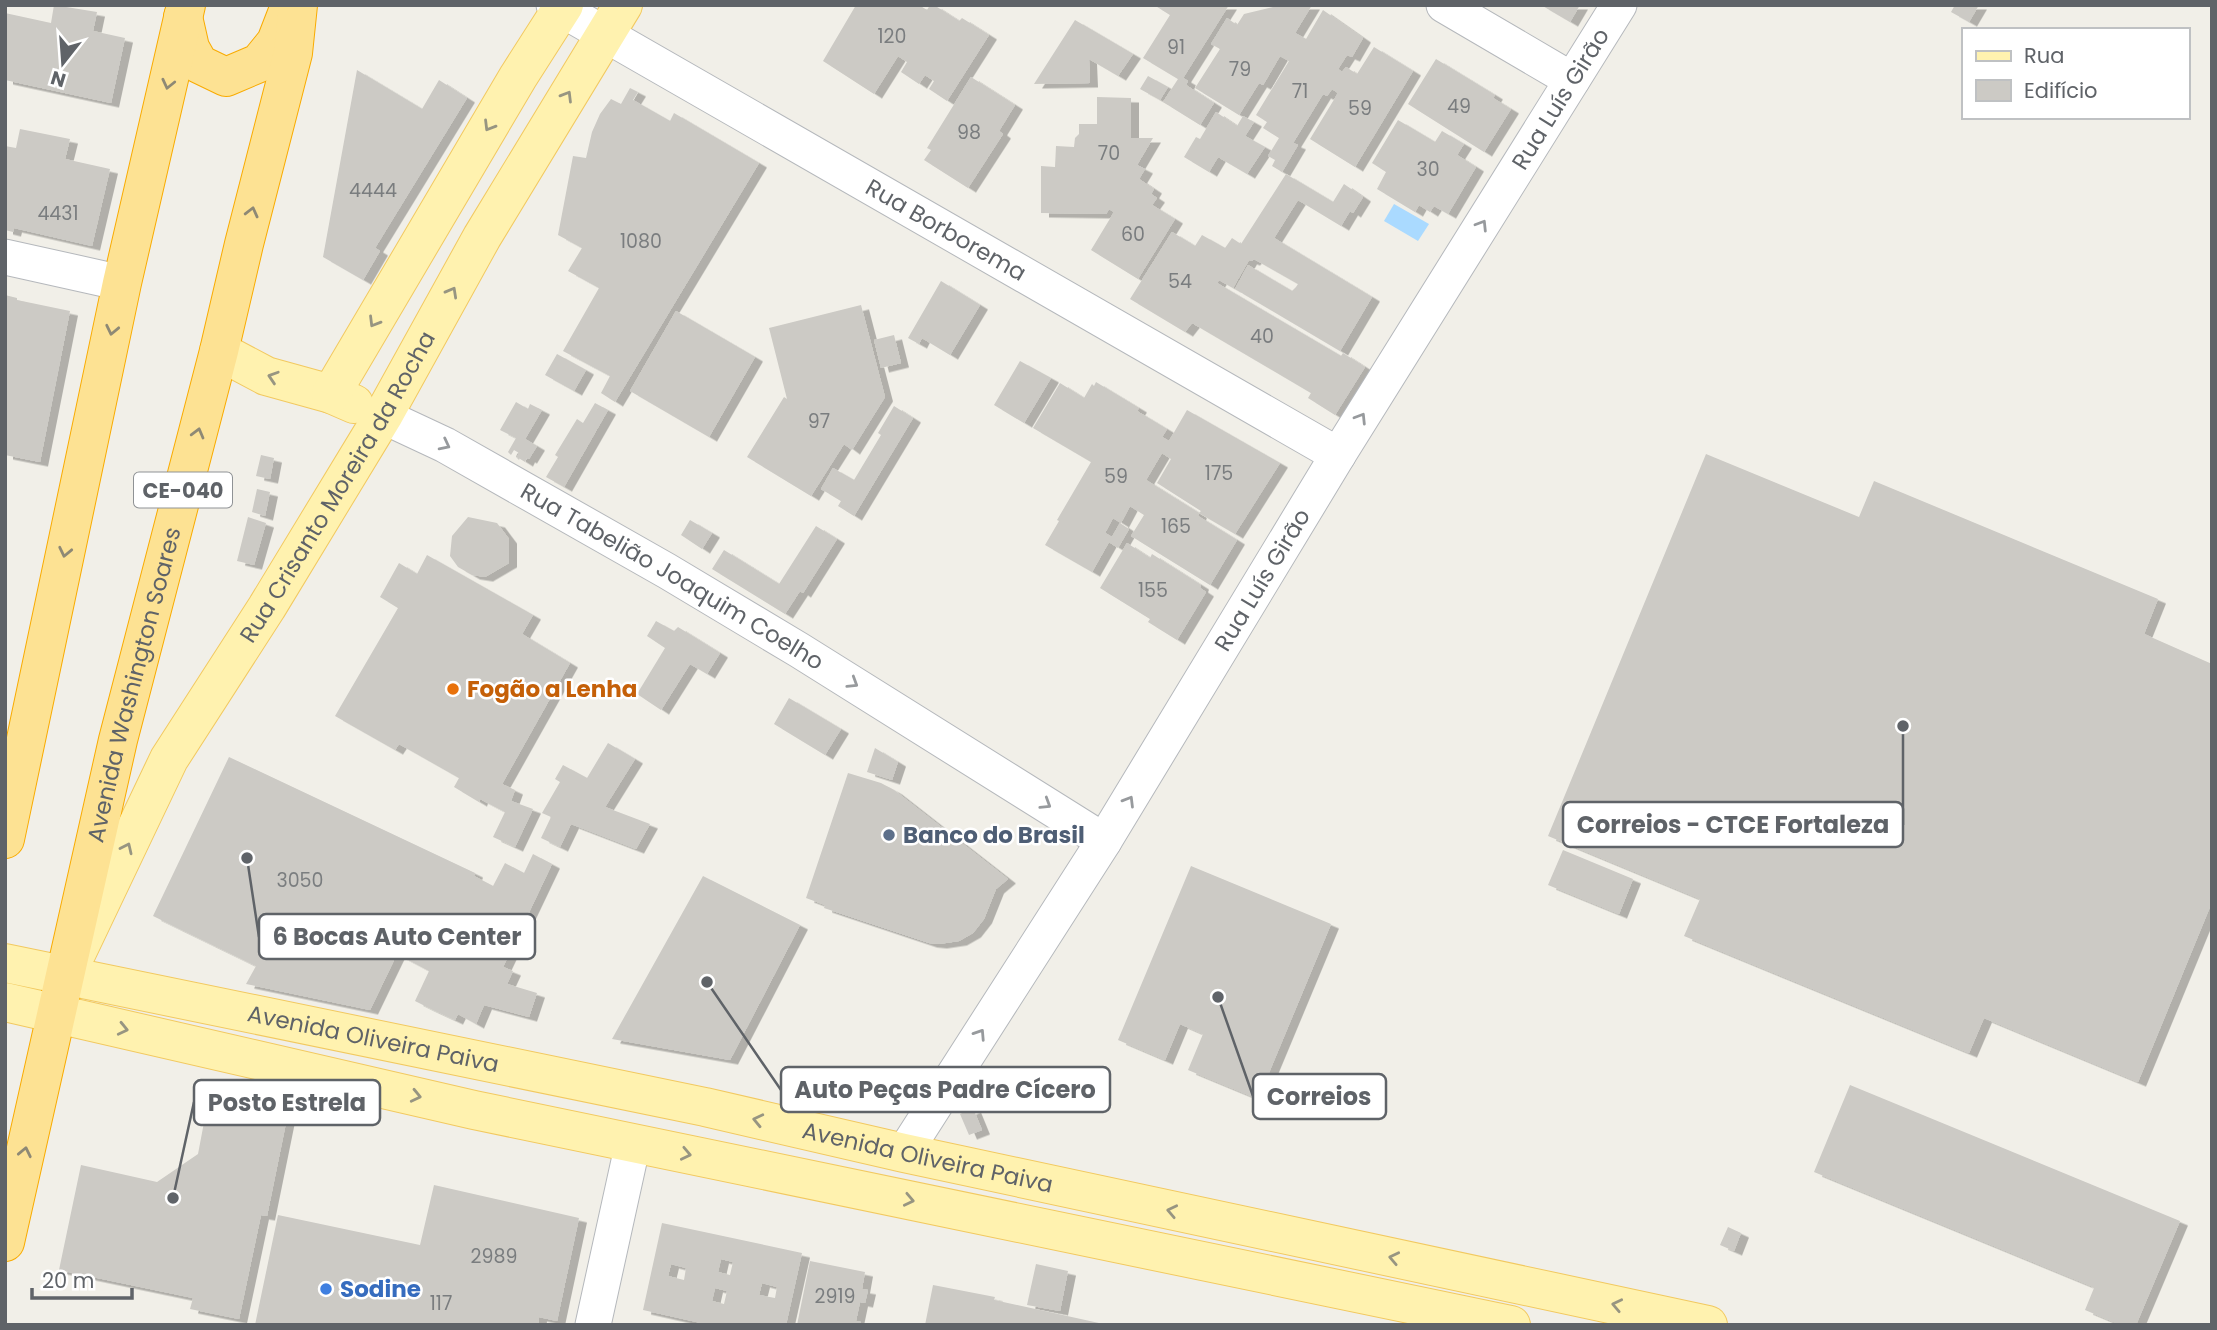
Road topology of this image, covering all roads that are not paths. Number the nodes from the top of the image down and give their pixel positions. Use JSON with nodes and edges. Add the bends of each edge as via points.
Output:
{"nodes":[{"id":1,"x":291,"y":5,"type":"edge"},
{"id":2,"x":298,"y":5,"type":"edge"},
{"id":3,"x":1444,"y":5,"type":"edge"},
{"id":4,"x":1619,"y":5,"type":"edge"},
{"id":5,"x":560,"y":7,"type":"edge"},
{"id":6,"x":184,"y":11,"type":"edge"},
{"id":7,"x":614,"y":20,"type":"edge"},
{"id":8,"x":1572,"y":80,"type":"junction"},
{"id":9,"x":5,"y":257,"type":"edge"},
{"id":10,"x":122,"y":283,"type":"junction"},
{"id":11,"x":219,"y":351,"type":"junction"},
{"id":12,"x":331,"y":394,"type":"junction"},
{"id":13,"x":383,"y":416,"type":"junction"},
{"id":14,"x":1338,"y":455,"type":"junction"},
{"id":15,"x":5,"y":839,"type":"edge"},
{"id":16,"x":1104,"y":841,"type":"junction"},
{"id":17,"x":5,"y":963,"type":"edge"},
{"id":18,"x":65,"y":975,"type":"junction"},
{"id":19,"x":5,"y":1002,"type":"edge"},
{"id":20,"x":56,"y":1014,"type":"junction"},
{"id":21,"x":633,"y":1143,"type":"junction"},
{"id":22,"x":904,"y":1153,"type":"junction"},
{"id":23,"x":5,"y":1242,"type":"edge"},
{"id":24,"x":1392,"y":1312,"type":"edge"},
{"id":25,"x":593,"y":1325,"type":"edge"},
{"id":26,"x":1511,"y":1325,"type":"edge"},
{"id":27,"x":1707,"y":1325,"type":"edge"}],
"edges":[{"from":1,"to":6,"type":"highway","via":[[276,42],[259,63],[226,78],[200,64],[190,48]]},
{"from":11,"to":2,"type":"highway","name":"Avenida Washington Soares","number":"CE-040","one_way":true,"via":[[293,53]]},
{"from":3,"to":8,"type":"street"},
{"from":4,"to":8,"type":"street","name":"Rua Luís Girão"},
{"from":5,"to":7,"type":"street","name":"Rua Borborema"},
{"from":5,"to":12,"type":"main road","one_way":true},
{"from":6,"to":10,"type":"highway","one_way":true},
{"from":13,"to":7,"type":"main road","name":"Rua Crisanto Moreira da Rocha","one_way":true,"via":[[482,237]]},
{"from":7,"to":14,"type":"street","name":"Rua Borborema"},
{"from":14,"to":8,"type":"street","name":"Rua Luís Girão","one_way":true},
{"from":9,"to":10,"type":"street"},
{"from":10,"to":15,"type":"highway","one_way":true},
{"from":12,"to":11,"type":"main road","name":"Rua Tabelião Joaquim Coelho","one_way":true,"via":[[266,376]]},
{"from":18,"to":11,"type":"highway","name":"Avenida Washington Soares","number":"CE-040","one_way":true,"via":[[118,740]]},
{"from":12,"to":13,"type":"main road","name":"Rua Tabelião Joaquim Coelho"},
{"from":13,"to":16,"type":"street","name":"Rua Tabelião Joaquim Coelho","one_way":true,"via":[[445,445],[667,571]]},
{"from":18,"to":13,"type":"main road","name":"Rua Crisanto Moreira da Rocha","one_way":true,"via":[[169,759]]},
{"from":16,"to":14,"type":"street","name":"Rua Luís Girão","one_way":true},
{"from":22,"to":16,"type":"street","name":"Rua Luís Girão","one_way":true},
{"from":17,"to":18,"type":"main road","name":"Avenida Oliveira Paiva"},
{"from":18,"to":20,"type":"highway","name":"Avenida Washington Soares","number":"CE-040"},
{"from":22,"to":18,"type":"main road","name":"Avenida Oliveira Paiva","one_way":true,"via":[[705,1107]]},
{"from":19,"to":20,"type":"main road","name":"Avenida Oliveira Paiva"},
{"from":20,"to":21,"type":"main road","name":"Avenida Oliveira Paiva","one_way":true},
{"from":23,"to":20,"type":"highway","name":"Avenida Washington Soares","number":"CE-040","one_way":true},
{"from":21,"to":24,"type":"main road","name":"Avenida Oliveira Paiva","one_way":true},
{"from":21,"to":25,"type":"street"},
{"from":27,"to":22,"type":"main road","name":"Avenida Oliveira Paiva","one_way":true},
{"from":24,"to":26,"type":"main road","name":"Avenida Oliveira Paiva"}]}
